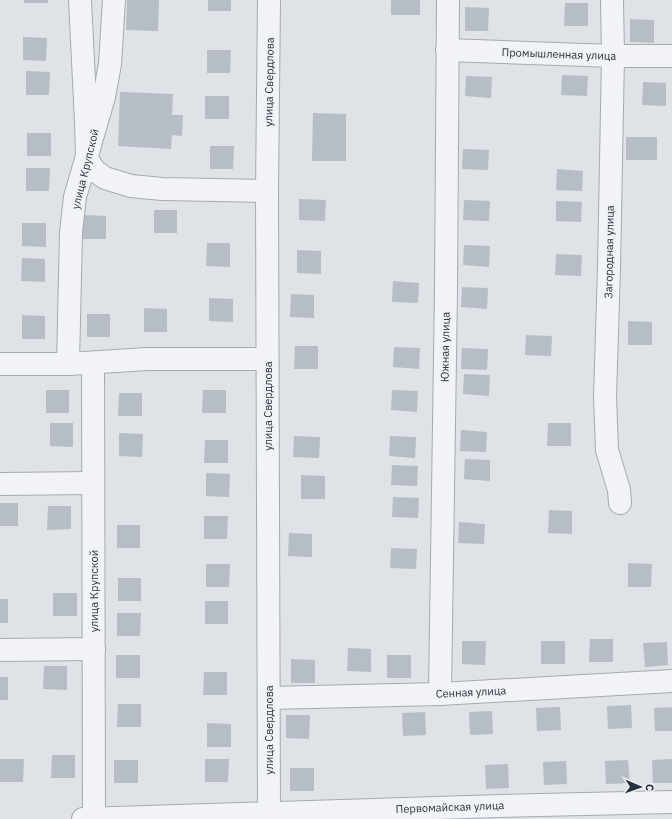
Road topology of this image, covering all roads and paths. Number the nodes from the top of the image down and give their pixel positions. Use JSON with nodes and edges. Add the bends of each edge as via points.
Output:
{"nodes":[{"id":1,"x":80,"y":0,"type":"edge"},
{"id":2,"x":114,"y":0,"type":"edge"},
{"id":3,"x":270,"y":0,"type":"edge"},
{"id":4,"x":448,"y":0,"type":"edge"},
{"id":5,"x":612,"y":0,"type":"edge"},
{"id":6,"x":447,"y":50,"type":"junction"},
{"id":7,"x":613,"y":56,"type":"junction"},
{"id":8,"x":672,"y":56,"type":"edge"},
{"id":9,"x":87,"y":159,"type":"junction"},
{"id":10,"x":267,"y":192,"type":"junction"},
{"id":11,"x":267,"y":359,"type":"junction"},
{"id":12,"x":93,"y":363,"type":"junction"},
{"id":13,"x":0,"y":364,"type":"edge"},
{"id":14,"x":68,"y":364,"type":"junction"},
{"id":15,"x":93,"y":483,"type":"junction"},
{"id":16,"x":0,"y":484,"type":"edge"},
{"id":17,"x":620,"y":503,"type":"dead end"},
{"id":18,"x":94,"y":649,"type":"junction"},
{"id":19,"x":0,"y":650,"type":"edge"},
{"id":20,"x":672,"y":681,"type":"edge"},
{"id":21,"x":440,"y":694,"type":"junction"},
{"id":22,"x":269,"y":698,"type":"junction"},
{"id":23,"x":672,"y":802,"type":"edge"},
{"id":24,"x":269,"y":813,"type":"junction"},
{"id":25,"x":83,"y":819,"type":"edge"},
{"id":26,"x":94,"y":819,"type":"edge"}],
"edges":[{"from":1,"to":9,"type":"street"},
{"from":2,"to":9,"type":"street","name":"улица Крупской","via":[[110,64],[104,98]]},
{"from":3,"to":10,"type":"street","name":"улица Свердлова"},
{"from":4,"to":6,"type":"street","name":"Южная улица"},
{"from":5,"to":7,"type":"street","name":"Загородная улица"},
{"from":6,"to":7,"type":"street","name":"Промышленная улица"},
{"from":6,"to":21,"type":"street","name":"Южная улица"},
{"from":7,"to":8,"type":"street","name":"Промышленная улица"},
{"from":7,"to":17,"type":"street","name":"Загородная улица","via":[[605,396],[606,450],[619,490]]},
{"from":9,"to":10,"type":"street","via":[[95,171],[106,178],[132,186]]},
{"from":9,"to":14,"type":"street","name":"улица Крупской","via":[[75,197],[71,232]]},
{"from":10,"to":11,"type":"street","name":"улица Свердлова"},
{"from":11,"to":12,"type":"street","via":[[147,359]]},
{"from":11,"to":22,"type":"street","name":"улица Свердлова"},
{"from":12,"to":14,"type":"street"},
{"from":12,"to":15,"type":"street","name":"улица Крупской"},
{"from":13,"to":14,"type":"street"},
{"from":15,"to":16,"type":"street"},
{"from":15,"to":18,"type":"street","name":"улица Крупской"},
{"from":18,"to":19,"type":"street"},
{"from":18,"to":26,"type":"street","name":"улица Крупской"},
{"from":20,"to":21,"type":"street","name":"Сенная улица"},
{"from":21,"to":22,"type":"street","name":"Сенная улица"},
{"from":22,"to":24,"type":"street","name":"улица Свердлова"},
{"from":23,"to":24,"type":"street","name":"Первомайская улица"},
{"from":24,"to":26,"type":"street","name":"Первомайская улица"},
{"from":25,"to":26,"type":"street","name":"Первомайская улица"}]}
